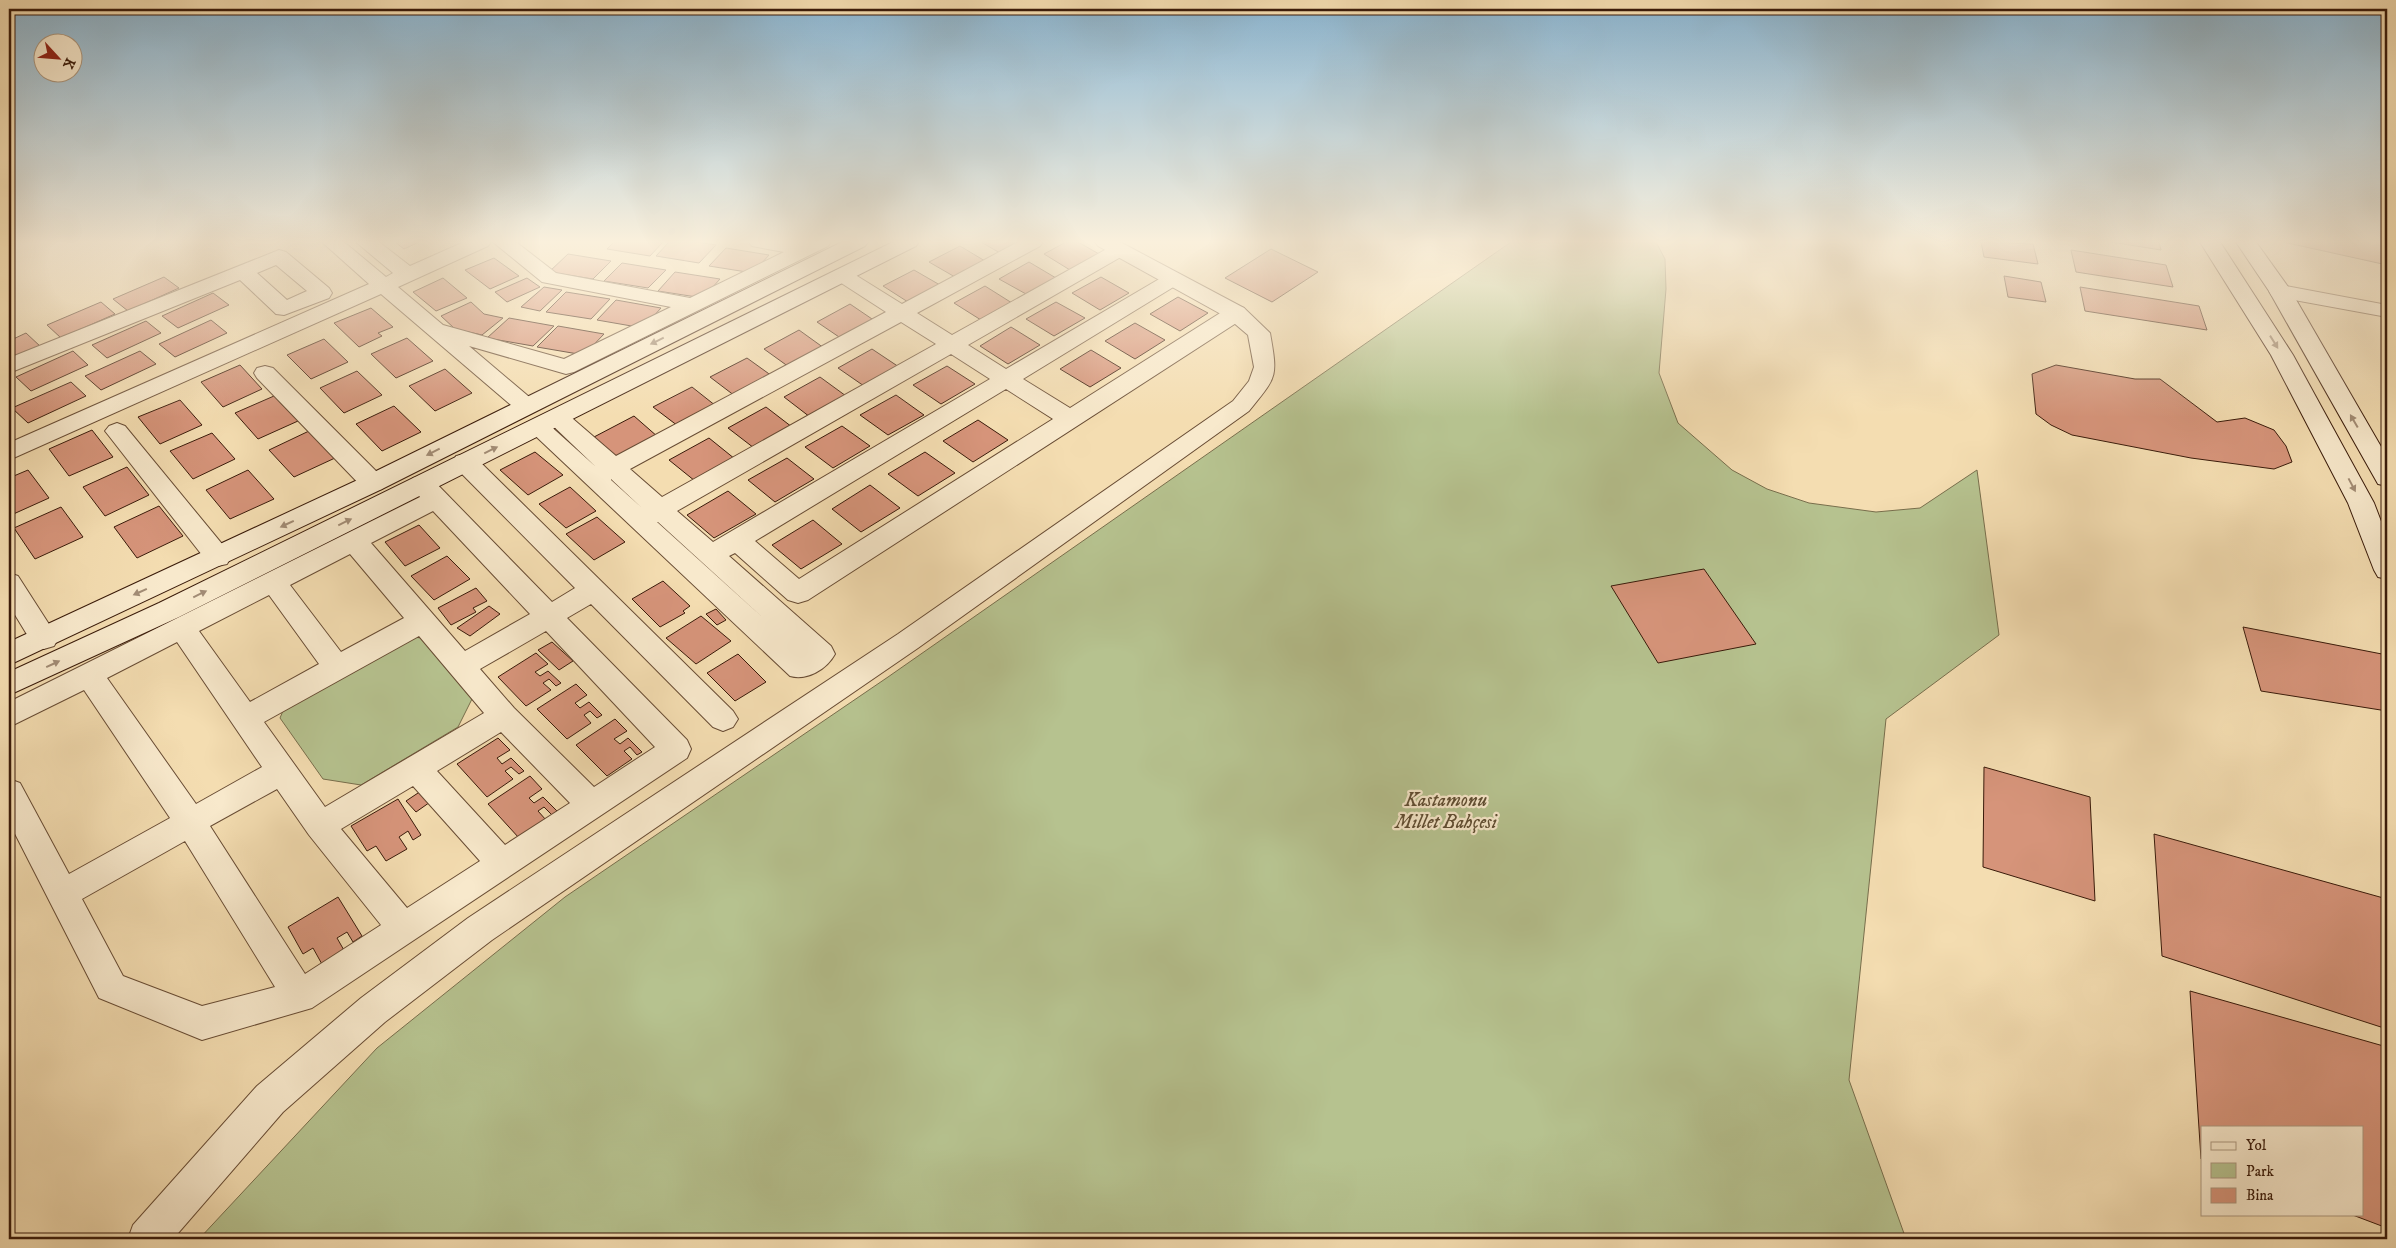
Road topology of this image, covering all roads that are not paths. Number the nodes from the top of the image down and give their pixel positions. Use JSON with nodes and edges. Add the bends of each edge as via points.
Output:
{"nodes":[{"id":1,"x":169,"y":300,"type":"edge"},
{"id":2,"x":274,"y":300,"type":"edge"},
{"id":3,"x":312,"y":300,"type":"edge"},
{"id":4,"x":339,"y":300,"type":"edge"},
{"id":5,"x":399,"y":300,"type":"edge"},
{"id":6,"x":668,"y":300,"type":"edge"},
{"id":7,"x":703,"y":300,"type":"edge"},
{"id":8,"x":752,"y":300,"type":"edge"},
{"id":9,"x":788,"y":300,"type":"edge"},
{"id":10,"x":882,"y":300,"type":"edge"},
{"id":11,"x":926,"y":300,"type":"edge"},
{"id":12,"x":1023,"y":300,"type":"edge"},
{"id":13,"x":1138,"y":300,"type":"edge"},
{"id":14,"x":1212,"y":300,"type":"edge"},
{"id":15,"x":2246,"y":300,"type":"edge"},
{"id":16,"x":2285,"y":300,"type":"edge"},
{"id":17,"x":2329,"y":300,"type":"edge"},
{"id":18,"x":693,"y":305,"type":"junction"},
{"id":19,"x":2387,"y":311,"type":"edge"},
{"id":20,"x":902,"y":313,"type":"junction"},
{"id":21,"x":1236,"y":313,"type":"junction"},
{"id":22,"x":291,"y":316,"type":"junction"},
{"id":23,"x":434,"y":329,"type":"junction"},
{"id":24,"x":952,"y":344,"type":"junction"},
{"id":25,"x":9,"y":366,"type":"edge"},
{"id":26,"x":265,"y":373,"type":"dead end"},
{"id":27,"x":1006,"y":379,"type":"junction"},
{"id":28,"x":540,"y":416,"type":"junction"},
{"id":29,"x":1070,"y":419,"type":"junction"},
{"id":30,"x":117,"y":431,"type":"dead end"},
{"id":31,"x":9,"y":452,"type":"edge"},
{"id":32,"x":466,"y":462,"type":"junction"},
{"id":33,"x":604,"y":473,"type":"junction"},
{"id":34,"x":2387,"y":478,"type":"edge"},
{"id":35,"x":374,"y":483,"type":"junction"},
{"id":36,"x":430,"y":492,"type":"junction"},
{"id":37,"x":650,"y":515,"type":"junction"},
{"id":38,"x":737,"y":540,"type":"junction"},
{"id":39,"x":354,"y":541,"type":"junction"},
{"id":40,"x":218,"y":557,"type":"junction"},
{"id":41,"x":2387,"y":570,"type":"edge"},
{"id":42,"x":274,"y":582,"type":"junction"},
{"id":43,"x":9,"y":583,"type":"edge"},
{"id":44,"x":594,"y":590,"type":"junction"},
{"id":45,"x":548,"y":616,"type":"junction"},
{"id":46,"x":422,"y":622,"type":"junction"},
{"id":47,"x":182,"y":628,"type":"junction"},
{"id":48,"x":44,"y":639,"type":"junction"},
{"id":49,"x":9,"y":654,"type":"edge"},
{"id":50,"x":461,"y":667,"type":"junction"},
{"id":51,"x":337,"y":668,"type":"junction"},
{"id":52,"x":90,"y":674,"type":"junction"},
{"id":53,"x":9,"y":684,"type":"edge"},
{"id":54,"x":9,"y":715,"type":"edge"},
{"id":55,"x":504,"y":716,"type":"junction"},
{"id":56,"x":245,"y":718,"type":"junction"},
{"id":57,"x":723,"y":719,"type":"dead end"},
{"id":58,"x":416,"y":769,"type":"junction"},
{"id":59,"x":282,"y":771,"type":"junction"},
{"id":60,"x":9,"y":792,"type":"edge"},
{"id":61,"x":592,"y":805,"type":"junction"},
{"id":62,"x":190,"y":820,"type":"junction"},
{"id":63,"x":320,"y":826,"type":"junction"},
{"id":64,"x":502,"y":864,"type":"junction"},
{"id":65,"x":62,"y":894,"type":"junction"},
{"id":66,"x":404,"y":929,"type":"junction"},
{"id":67,"x":300,"y":997,"type":"junction"},
{"id":68,"x":147,"y":1239,"type":"edge"}],
"edges":[{"from":1,"to":25,"type":"street"},
{"from":2,"to":22,"type":"street"},
{"from":3,"to":22,"type":"street"},
{"from":4,"to":22,"type":"street"},
{"from":5,"to":23,"type":"street"},
{"from":6,"to":18,"type":"street"},
{"from":7,"to":18,"type":"street"},
{"from":8,"to":28,"type":"street","one_way":true},
{"from":9,"to":28,"type":"street"},
{"from":10,"to":20,"type":"street"},
{"from":11,"to":20,"type":"street"},
{"from":12,"to":24,"type":"street"},
{"from":13,"to":27,"type":"street"},
{"from":14,"to":21,"type":"street"},
{"from":15,"to":41,"type":"street","one_way":true,"via":[[2296,381],[2361,503]]},
{"from":34,"to":16,"type":"street","one_way":true},
{"from":17,"to":19,"type":"street"},
{"from":18,"to":23,"type":"street","via":[[566,368]]},
{"from":20,"to":24,"type":"street"},
{"from":20,"to":33,"type":"street"},
{"from":21,"to":29,"type":"street"},
{"from":21,"to":68,"type":"street","via":[[1259,333],[1265,367],[1260,382],[1241,406],[908,640],[472,935],[373,1010],[270,1099]]},
{"from":22,"to":31,"type":"street"},
{"from":23,"to":28,"type":"street"},
{"from":24,"to":27,"type":"street"},
{"from":24,"to":37,"type":"street"},
{"from":26,"to":35,"type":"street"},
{"from":27,"to":29,"type":"street"},
{"from":27,"to":38,"type":"street"},
{"from":32,"to":28,"type":"street","one_way":true},
{"from":28,"to":33,"type":"street"},
{"from":28,"to":35,"type":"street","one_way":true},
{"from":29,"to":38,"type":"street","via":[[798,593]]},
{"from":30,"to":40,"type":"street"},
{"from":32,"to":36,"type":"street"},
{"from":32,"to":44,"type":"street"},
{"from":33,"to":37,"type":"street"},
{"from":35,"to":40,"type":"street","one_way":true},
{"from":36,"to":39,"type":"street"},
{"from":36,"to":45,"type":"street"},
{"from":53,"to":36,"type":"street","one_way":true},
{"from":37,"to":38,"type":"street","via":[[701,562]]},
{"from":39,"to":42,"type":"street"},
{"from":39,"to":46,"type":"street"},
{"from":40,"to":48,"type":"street","one_way":true},
{"from":42,"to":47,"type":"street"},
{"from":42,"to":51,"type":"street"},
{"from":43,"to":48,"type":"street"},
{"from":44,"to":45,"type":"street"},
{"from":44,"to":57,"type":"street"},
{"from":45,"to":50,"type":"street"},
{"from":45,"to":61,"type":"street","via":[[676,750]]},
{"from":46,"to":50,"type":"street"},
{"from":46,"to":51,"type":"street"},
{"from":47,"to":52,"type":"street"},
{"from":47,"to":56,"type":"street"},
{"from":48,"to":49,"type":"street"},
{"from":50,"to":55,"type":"street"},
{"from":51,"to":56,"type":"street"},
{"from":52,"to":54,"type":"street"},
{"from":52,"to":62,"type":"street"},
{"from":55,"to":58,"type":"street"},
{"from":55,"to":61,"type":"street"},
{"from":56,"to":59,"type":"street"},
{"from":58,"to":63,"type":"street"},
{"from":58,"to":64,"type":"street"},
{"from":59,"to":62,"type":"street"},
{"from":59,"to":63,"type":"street"},
{"from":60,"to":65,"type":"street"},
{"from":61,"to":64,"type":"street"},
{"from":62,"to":65,"type":"street"},
{"from":62,"to":67,"type":"street"},
{"from":63,"to":66,"type":"street"},
{"from":64,"to":66,"type":"street"},
{"from":65,"to":67,"type":"street","via":[[111,988],[202,1023]]},
{"from":66,"to":67,"type":"street"}]}
